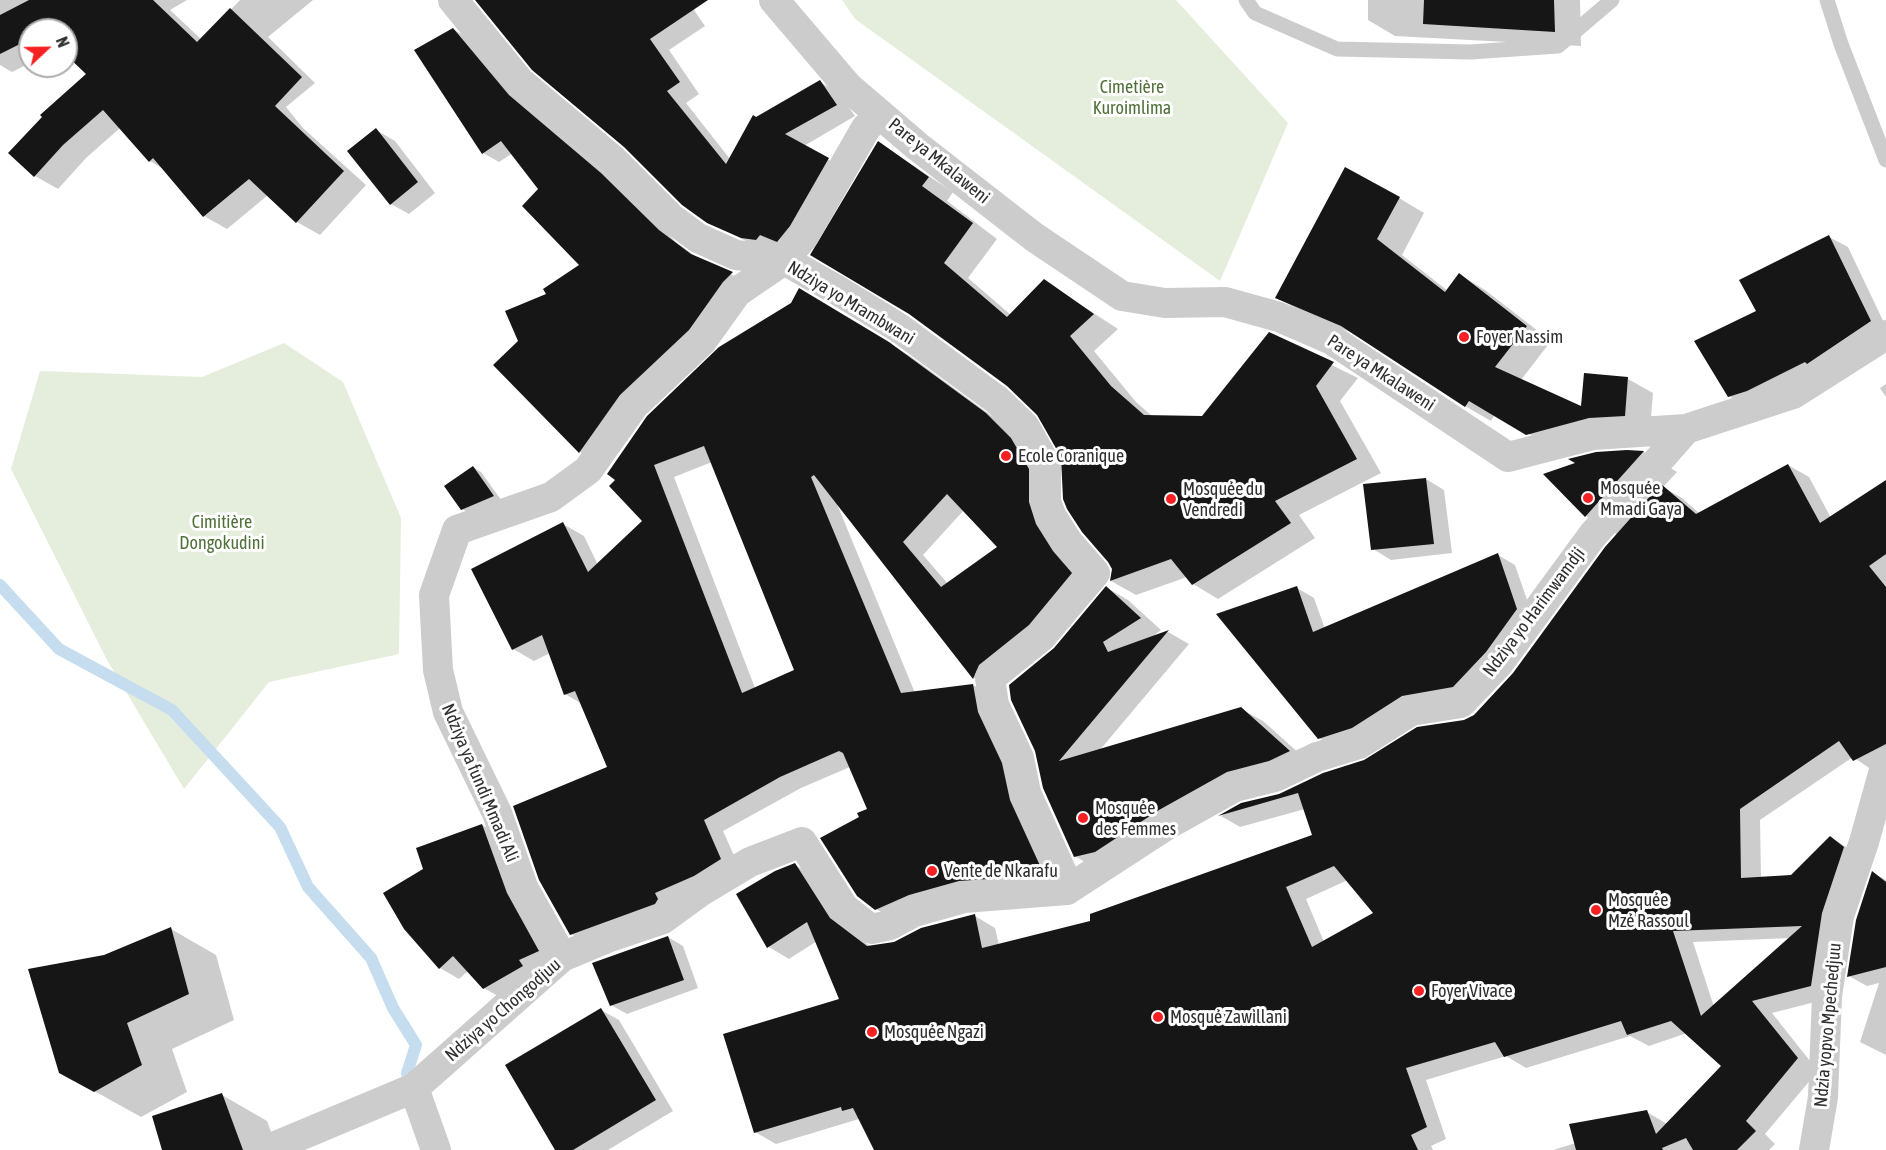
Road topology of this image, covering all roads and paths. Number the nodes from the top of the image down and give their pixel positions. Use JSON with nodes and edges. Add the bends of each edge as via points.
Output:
{"nodes":[{"id":1,"x":453,"y":0,"type":"edge"},
{"id":2,"x":774,"y":0,"type":"edge"},
{"id":3,"x":1246,"y":0,"type":"edge"},
{"id":4,"x":1612,"y":0,"type":"edge"},
{"id":5,"x":1827,"y":0,"type":"edge"},
{"id":6,"x":880,"y":114,"type":"junction"},
{"id":7,"x":1886,"y":160,"type":"edge"},
{"id":8,"x":784,"y":260,"type":"junction"},
{"id":9,"x":1886,"y":335,"type":"edge"},
{"id":10,"x":1686,"y":429,"type":"junction"},
{"id":11,"x":1886,"y":763,"type":"edge"},
{"id":12,"x":1067,"y":890,"type":"junction"},
{"id":13,"x":890,"y":925,"type":"joint"},
{"id":14,"x":562,"y":957,"type":"junction"},
{"id":15,"x":414,"y":1088,"type":"junction"},
{"id":16,"x":266,"y":1150,"type":"edge"},
{"id":17,"x":436,"y":1150,"type":"edge"},
{"id":18,"x":1814,"y":1150,"type":"edge"}],
"edges":[{"from":1,"to":8,"type":"street","name":"Ndziya yo Mrambwani","via":[[520,82],[613,160],[671,218],[698,238],[736,255]]},
{"from":2,"to":6,"type":"street","name":"Pare ya Mkalaweni","via":[[848,87]]},
{"from":3,"to":4,"type":"lane","via":[[1255,13],[1337,49],[1471,52],[1558,46]]},
{"from":5,"to":7,"type":"lane"},
{"from":6,"to":8,"type":"street","name":"Ndziya ya fundi Mmadi Ali","via":[[866,128],[804,236]]},
{"from":6,"to":10,"type":"street","name":"Pare ya Mkalaweni","via":[[1034,237],[1122,296],[1165,303],[1225,302],[1279,317],[1332,340],[1508,457],[1593,435]]},
{"from":8,"to":12,"type":"street","name":"Ndziya yo Mrambwani","via":[[899,328],[997,400],[1025,427],[1046,465],[1046,502],[1052,517],[1095,573],[1041,637],[990,678],[994,705],[1019,759],[1026,793]]},
{"from":8,"to":14,"type":"street","name":"Ndziya ya fundi Mmadi Ali","via":[[736,292],[702,341],[634,405],[588,470],[551,497],[457,530],[435,595],[438,670],[448,712],[497,813],[523,887]]},
{"from":9,"to":10,"type":"street","name":"Pare ya Mkalaweni","via":[[1793,394]]},
{"from":10,"to":12,"type":"street","name":"Ndziya yo Harimwamdji","via":[[1592,536],[1499,663],[1461,703],[1411,711],[1359,744],[1317,757],[1275,777],[1235,787],[1167,825]]},
{"from":11,"to":18,"type":"street","name":"Ndzia yopvo Mpechedjuu","via":[[1839,916],[1827,996],[1822,1097]]},
{"from":12,"to":13,"type":"street","name":"Ndziya yo Harimwamdji","via":[[964,898],[914,912]]},
{"from":13,"to":14,"type":"street","name":"Ndziya yo Chongodjuu","via":[[871,929],[844,908],[802,842],[750,862],[663,919]]},
{"from":14,"to":15,"type":"street","name":"Ndziya yo Chongodjuu"},
{"from":15,"to":16,"type":"street","name":"Ndziya yo Chongodjuu"},
{"from":15,"to":17,"type":"street"}]}
